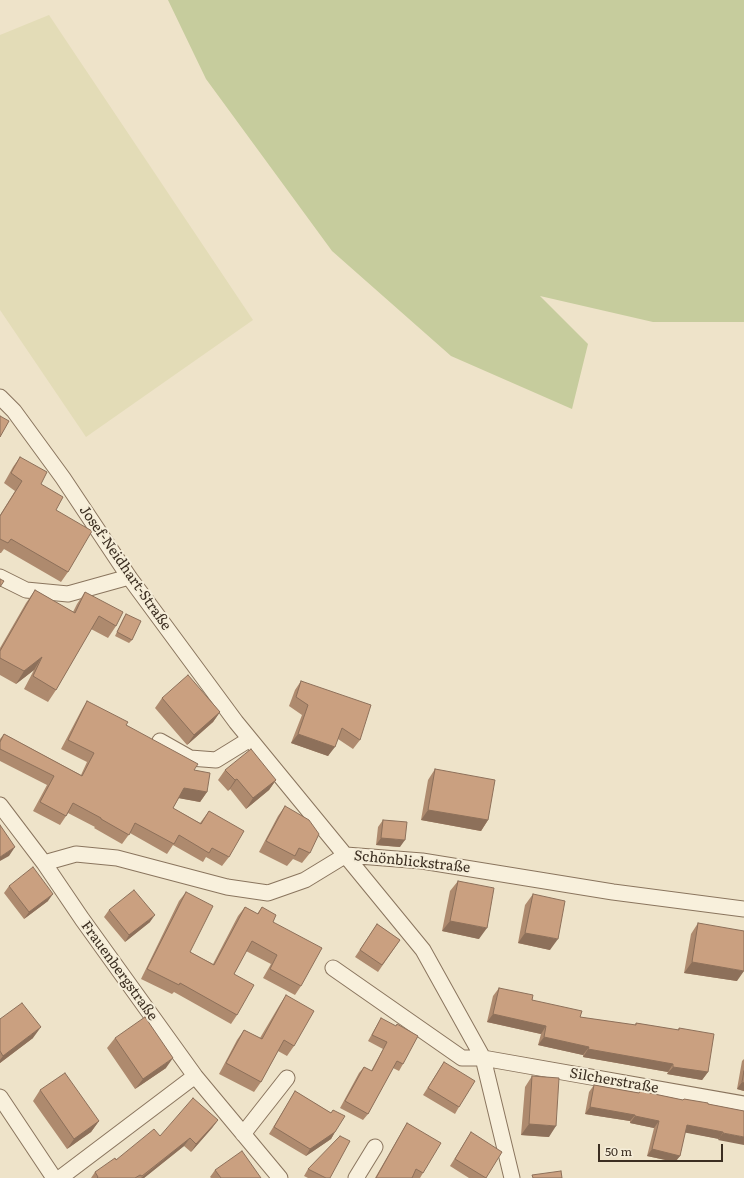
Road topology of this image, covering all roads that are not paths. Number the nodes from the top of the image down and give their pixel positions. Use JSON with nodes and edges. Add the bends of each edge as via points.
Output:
{"nodes":[{"id":1,"x":0,"y":396,"type":"edge"},
{"id":2,"x":0,"y":577,"type":"edge"},
{"id":3,"x":129,"y":577,"type":"junction"},
{"id":4,"x":250,"y":739,"type":"junction"},
{"id":5,"x":160,"y":741,"type":"dead end"},
{"id":6,"x":0,"y":805,"type":"edge"},
{"id":7,"x":346,"y":855,"type":"junction"},
{"id":8,"x":44,"y":863,"type":"junction"},
{"id":9,"x":744,"y":909,"type":"edge"},
{"id":10,"x":333,"y":968,"type":"dead end"},
{"id":11,"x":484,"y":1058,"type":"junction"},
{"id":12,"x":195,"y":1076,"type":"junction"},
{"id":13,"x":287,"y":1078,"type":"dead end"},
{"id":14,"x":0,"y":1097,"type":"edge"},
{"id":15,"x":744,"y":1104,"type":"edge"},
{"id":16,"x":243,"y":1134,"type":"junction"},
{"id":17,"x":375,"y":1146,"type":"dead end"},
{"id":18,"x":54,"y":1178,"type":"edge"},
{"id":19,"x":60,"y":1178,"type":"edge"},
{"id":20,"x":280,"y":1178,"type":"edge"},
{"id":21,"x":356,"y":1178,"type":"edge"},
{"id":22,"x":512,"y":1178,"type":"edge"}],
"edges":[{"from":1,"to":3,"type":"street","name":"Josef-Neidhart-Straße","via":[[63,478]]},
{"from":2,"to":3,"type":"street","via":[[26,590],[68,594]]},
{"from":3,"to":4,"type":"street","name":"Josef-Neidhart-Straße"},
{"from":4,"to":5,"type":"street","via":[[216,760],[190,758]]},
{"from":4,"to":7,"type":"street","name":"Josef-Neidhart-Straße"},
{"from":6,"to":8,"type":"street","name":"Frauenbergstraße"},
{"from":7,"to":8,"type":"street","name":"Schönblickstraße","via":[[305,880],[268,893],[227,888],[117,858],[76,854]]},
{"from":7,"to":9,"type":"street","name":"Schönblickstraße","via":[[422,861],[614,892]]},
{"from":7,"to":11,"type":"street","name":"Josef-Neidhart-Straße","via":[[423,950]]},
{"from":8,"to":12,"type":"street","name":"Frauenbergstraße"},
{"from":10,"to":11,"type":"street","via":[[462,1058]]},
{"from":11,"to":15,"type":"street","name":"Silcherstraße"},
{"from":11,"to":22,"type":"street","name":"Josef-Neidhart-Straße"},
{"from":12,"to":16,"type":"street","name":"Frauenbergstraße"},
{"from":12,"to":19,"type":"street"},
{"from":13,"to":16,"type":"street"},
{"from":14,"to":18,"type":"street"},
{"from":16,"to":20,"type":"street","name":"Frauenbergstraße"},
{"from":17,"to":21,"type":"street"}]}
